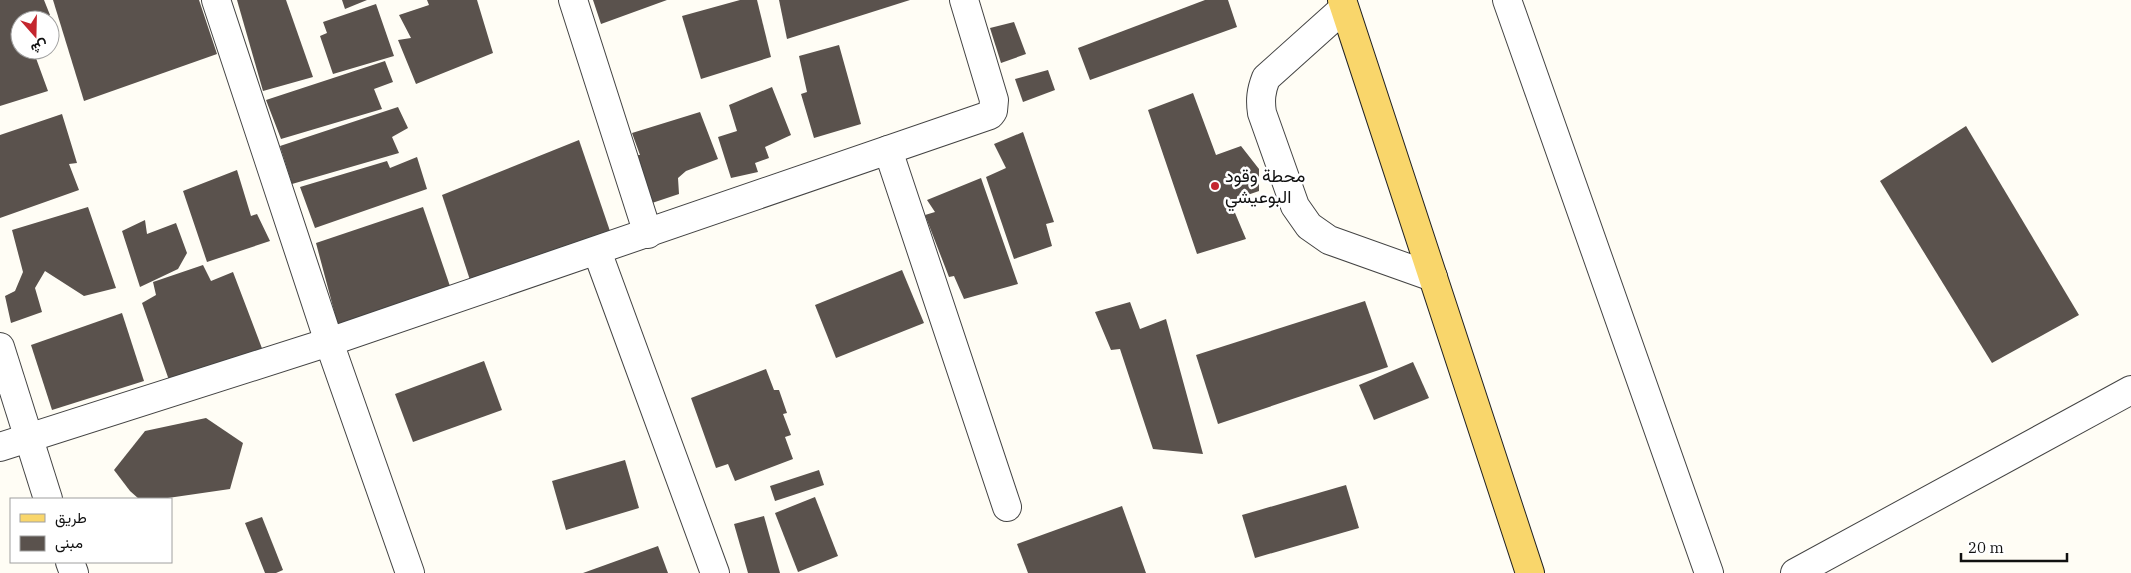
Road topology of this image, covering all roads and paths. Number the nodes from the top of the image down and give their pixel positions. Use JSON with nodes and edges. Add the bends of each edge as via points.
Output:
{"nodes":[{"id":1,"x":216,"y":0,"type":"edge"},
{"id":2,"x":572,"y":0,"type":"edge"},
{"id":3,"x":964,"y":0,"type":"edge"},
{"id":4,"x":1343,"y":4,"type":"edge"},
{"id":5,"x":1517,"y":4,"type":"edge"},
{"id":6,"x":888,"y":150,"type":"junction"},
{"id":7,"x":648,"y":234,"type":"junction"},
{"id":8,"x":597,"y":251,"type":"junction"},
{"id":9,"x":1433,"y":277,"type":"junction"},
{"id":10,"x":329,"y":342,"type":"junction"},
{"id":11,"x":0,"y":347,"type":"edge"},
{"id":12,"x":2131,"y":390,"type":"edge"},
{"id":13,"x":28,"y":438,"type":"junction"},
{"id":14,"x":0,"y":447,"type":"edge"},
{"id":15,"x":48,"y":498,"type":"edge"},
{"id":16,"x":1007,"y":507,"type":"dead end"},
{"id":17,"x":410,"y":573,"type":"edge"},
{"id":18,"x":715,"y":573,"type":"edge"},
{"id":19,"x":1530,"y":573,"type":"edge"},
{"id":20,"x":1709,"y":573,"type":"edge"},
{"id":21,"x":1795,"y":573,"type":"edge"}],
"edges":[{"from":1,"to":10,"type":"street"},
{"from":2,"to":7,"type":"street"},
{"from":3,"to":6,"type":"street","via":[[994,100],[993,111],[990,115]]},
{"from":4,"to":9,"type":"main road"},
{"from":4,"to":9,"type":"street","via":[[1266,78],[1261,89],[1262,113],[1295,206],[1309,226],[1329,240]]},
{"from":5,"to":20,"type":"street"},
{"from":6,"to":7,"type":"street"},
{"from":6,"to":16,"type":"street"},
{"from":7,"to":8,"type":"street"},
{"from":8,"to":10,"type":"street"},
{"from":8,"to":18,"type":"street"},
{"from":9,"to":19,"type":"main road"},
{"from":10,"to":13,"type":"street"},
{"from":10,"to":17,"type":"street"},
{"from":11,"to":13,"type":"street"},
{"from":12,"to":21,"type":"street"},
{"from":13,"to":14,"type":"street"},
{"from":13,"to":15,"type":"street"}]}
